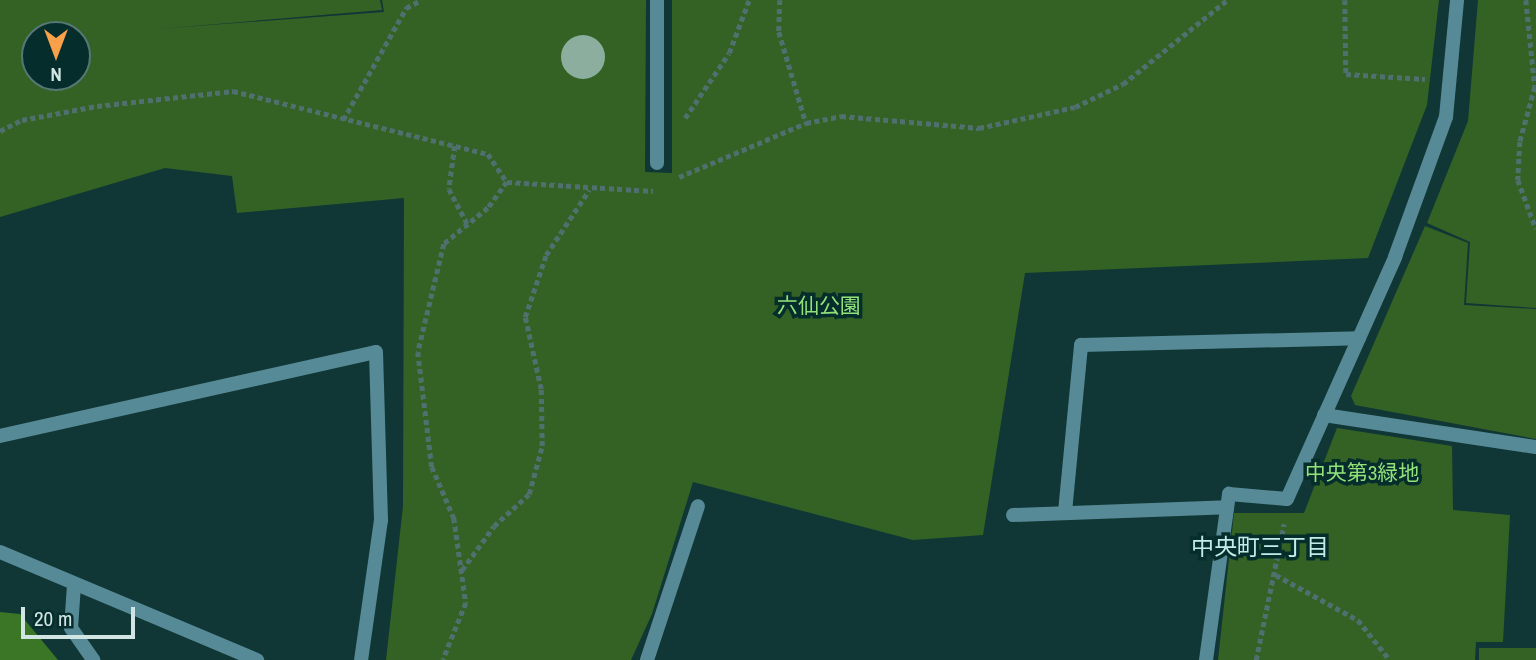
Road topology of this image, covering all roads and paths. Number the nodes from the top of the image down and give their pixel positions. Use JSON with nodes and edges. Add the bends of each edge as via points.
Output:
{"nodes":[{"id":1,"x":421,"y":0,"type":"edge"},
{"id":2,"x":657,"y":0,"type":"edge"},
{"id":3,"x":749,"y":0,"type":"edge"},
{"id":4,"x":780,"y":0,"type":"edge"},
{"id":5,"x":1227,"y":0,"type":"edge"},
{"id":6,"x":1345,"y":0,"type":"edge"},
{"id":7,"x":1457,"y":0,"type":"edge"},
{"id":8,"x":1526,"y":0,"type":"edge"},
{"id":9,"x":1451,"y":80,"type":"junction"},
{"id":10,"x":343,"y":120,"type":"junction"},
{"id":11,"x":682,"y":121,"type":"dead end"},
{"id":12,"x":806,"y":123,"type":"junction"},
{"id":13,"x":0,"y":131,"type":"edge"},
{"id":14,"x":455,"y":146,"type":"junction"},
{"id":15,"x":657,"y":163,"type":"dead end"},
{"id":16,"x":507,"y":182,"type":"junction"},
{"id":17,"x":667,"y":182,"type":"dead end"},
{"id":18,"x":659,"y":187,"type":"dead end"},
{"id":19,"x":589,"y":190,"type":"junction"},
{"id":20,"x":468,"y":225,"type":"junction"},
{"id":21,"x":1536,"y":229,"type":"edge"},
{"id":22,"x":1359,"y":338,"type":"junction"},
{"id":23,"x":1324,"y":415,"type":"junction"},
{"id":24,"x":0,"y":436,"type":"edge"},
{"id":25,"x":1536,"y":447,"type":"edge"},
{"id":26,"x":1287,"y":499,"type":"junction"},
{"id":27,"x":698,"y":506,"type":"dead end"},
{"id":28,"x":1227,"y":507,"type":"junction"},
{"id":29,"x":1065,"y":512,"type":"junction"},
{"id":30,"x":1013,"y":515,"type":"dead end"},
{"id":31,"x":0,"y":552,"type":"edge"},
{"id":32,"x":461,"y":571,"type":"junction"},
{"id":33,"x":1276,"y":575,"type":"junction"},
{"id":34,"x":74,"y":585,"type":"junction"},
{"id":35,"x":93,"y":660,"type":"edge"},
{"id":36,"x":257,"y":660,"type":"edge"},
{"id":37,"x":361,"y":660,"type":"edge"},
{"id":38,"x":443,"y":660,"type":"edge"},
{"id":39,"x":647,"y":660,"type":"edge"},
{"id":40,"x":1206,"y":660,"type":"edge"},
{"id":41,"x":1256,"y":660,"type":"edge"},
{"id":42,"x":1390,"y":660,"type":"edge"}],
"edges":[{"from":1,"to":10,"type":"path","via":[[406,8]]},
{"from":2,"to":15,"type":"street"},
{"from":3,"to":11,"type":"path","via":[[729,53]]},
{"from":4,"to":12,"type":"path","via":[[779,32]]},
{"from":5,"to":12,"type":"path","via":[[1123,84],[1075,107],[979,128],[866,117]]},
{"from":6,"to":9,"type":"path","via":[[1346,74]]},
{"from":7,"to":9,"type":"street"},
{"from":8,"to":21,"type":"path","via":[[1535,87],[1520,142],[1518,180]]},
{"from":9,"to":22,"type":"street","via":[[1446,117]]},
{"from":10,"to":13,"type":"path","via":[[233,91],[97,106],[22,120]]},
{"from":10,"to":14,"type":"path"},
{"from":12,"to":17,"type":"path"},
{"from":14,"to":16,"type":"path","via":[[488,154]]},
{"from":14,"to":20,"type":"path","via":[[449,189]]},
{"from":16,"to":19,"type":"path"},
{"from":16,"to":20,"type":"path"},
{"from":18,"to":19,"type":"path","via":[[652,191]]},
{"from":19,"to":32,"type":"path","via":[[546,255],[525,317],[536,352],[541,401],[542,446],[529,494],[494,526]]},
{"from":20,"to":32,"type":"path","via":[[444,243],[418,352],[432,467],[454,518]]},
{"from":22,"to":23,"type":"street"},
{"from":22,"to":29,"type":"street","via":[[1081,345]]},
{"from":23,"to":25,"type":"street"},
{"from":23,"to":26,"type":"street"},
{"from":24,"to":37,"type":"street","via":[[376,352],[381,520]]},
{"from":26,"to":28,"type":"street","via":[[1228,494]]},
{"from":26,"to":33,"type":"path"},
{"from":27,"to":39,"type":"street"},
{"from":28,"to":29,"type":"street"},
{"from":28,"to":40,"type":"street"},
{"from":29,"to":30,"type":"street"},
{"from":31,"to":34,"type":"street"},
{"from":32,"to":38,"type":"path","via":[[466,603]]},
{"from":33,"to":41,"type":"path"},
{"from":33,"to":42,"type":"path","via":[[1333,601],[1358,620]]},
{"from":34,"to":35,"type":"street","via":[[71,628]]},
{"from":34,"to":36,"type":"street"}]}
